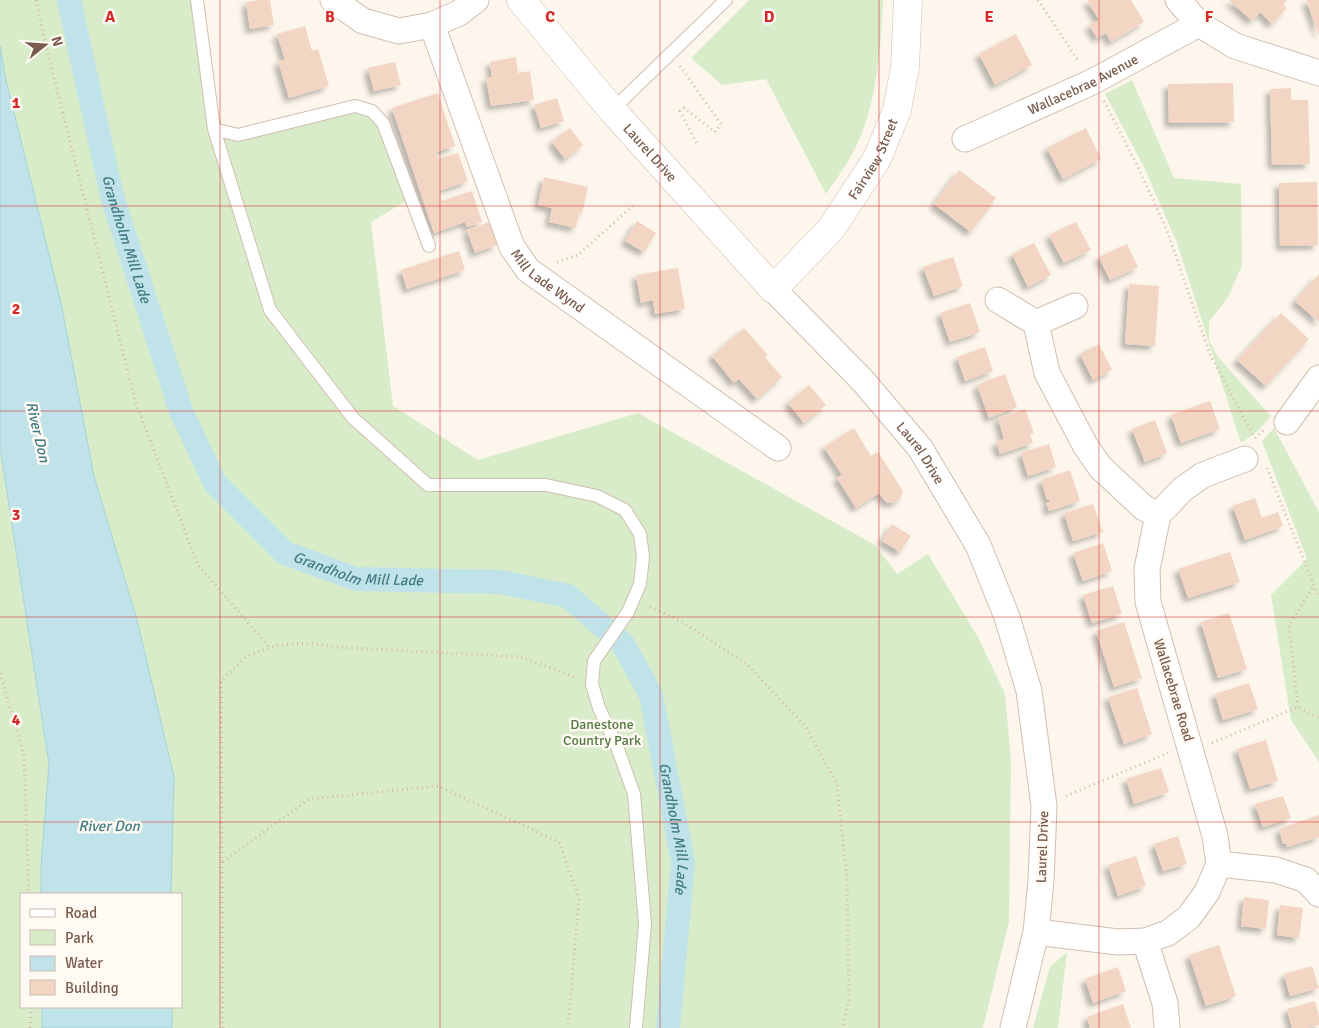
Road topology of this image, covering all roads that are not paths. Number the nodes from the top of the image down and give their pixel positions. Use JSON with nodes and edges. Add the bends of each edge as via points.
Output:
{"nodes":[{"id":1,"x":197,"y":0,"type":"edge"},
{"id":2,"x":333,"y":0,"type":"edge"},
{"id":3,"x":476,"y":0,"type":"edge"},
{"id":4,"x":521,"y":0,"type":"edge"},
{"id":5,"x":726,"y":0,"type":"edge"},
{"id":6,"x":908,"y":0,"type":"edge"},
{"id":7,"x":1178,"y":0,"type":"edge"},
{"id":8,"x":1199,"y":24,"type":"junction"},
{"id":9,"x":432,"y":25,"type":"junction"},
{"id":10,"x":1319,"y":72,"type":"edge"},
{"id":11,"x":612,"y":110,"type":"junction"},
{"id":12,"x":214,"y":129,"type":"junction"},
{"id":13,"x":965,"y":139,"type":"dead end"},
{"id":14,"x":429,"y":246,"type":"dead end"},
{"id":15,"x":773,"y":289,"type":"junction"},
{"id":16,"x":998,"y":300,"type":"dead end"},
{"id":17,"x":1075,"y":306,"type":"dead end"},
{"id":18,"x":1036,"y":323,"type":"junction"},
{"id":19,"x":1316,"y":388,"type":"edge"},
{"id":20,"x":1287,"y":422,"type":"road end"},
{"id":21,"x":778,"y":448,"type":"dead end"},
{"id":22,"x":1256,"y":452,"type":"road end"},
{"id":23,"x":1158,"y":515,"type":"junction"},
{"id":24,"x":1219,"y":864,"type":"junction"},
{"id":25,"x":1319,"y":894,"type":"edge"},
{"id":26,"x":1036,"y":932,"type":"junction"},
{"id":27,"x":1145,"y":941,"type":"junction"},
{"id":28,"x":636,"y":1028,"type":"edge"},
{"id":29,"x":1013,"y":1028,"type":"edge"},
{"id":30,"x":1167,"y":1028,"type":"edge"}],
"edges":[{"from":1,"to":12,"type":"lane"},
{"from":2,"to":9,"type":"street","via":[[363,21],[399,31]]},
{"from":3,"to":9,"type":"street","via":[[459,13]]},
{"from":4,"to":11,"type":"street","name":"Laurel Drive"},
{"from":5,"to":11,"type":"lane"},
{"from":6,"to":15,"type":"street","name":"Fairview Street","via":[[905,67],[897,110],[877,159],[831,229]]},
{"from":7,"to":8,"type":"street"},
{"from":8,"to":10,"type":"street","via":[[1235,46]]},
{"from":8,"to":13,"type":"street","name":"Wallacebrae Avenue","via":[[1092,82]]},
{"from":9,"to":21,"type":"street","name":"Mill Lade Wynd","via":[[512,247],[528,270]]},
{"from":11,"to":15,"type":"street","name":"Laurel Drive"},
{"from":12,"to":14,"type":"lane","via":[[238,135],[356,106],[372,111],[383,123]]},
{"from":12,"to":28,"type":"lane","via":[[270,310],[353,418],[428,485],[546,485],[597,496],[625,510],[640,534],[643,557],[640,584],[628,612],[594,661],[592,684],[634,794],[646,924]]},
{"from":15,"to":26,"type":"street","name":"Laurel Drive","via":[[863,381],[920,448],[978,545],[1029,691],[1044,806]]},
{"from":16,"to":18,"type":"street"},
{"from":17,"to":18,"type":"street"},
{"from":18,"to":23,"type":"street","via":[[1047,373],[1085,445],[1100,467],[1144,508]]},
{"from":19,"to":20,"type":"street"},
{"from":22,"to":23,"type":"street","via":[[1203,475],[1183,489]]},
{"from":23,"to":24,"type":"street","name":"Wallacebrae Road","via":[[1146,570],[1148,602],[1213,826]]},
{"from":24,"to":25,"type":"street","via":[[1276,870],[1306,880]]},
{"from":24,"to":27,"type":"street","via":[[1208,892],[1189,917],[1168,933]]},
{"from":26,"to":27,"type":"street","via":[[1118,942]]},
{"from":26,"to":29,"type":"street","name":"Laurel Drive"},
{"from":27,"to":30,"type":"street","via":[[1165,1002]]}]}
